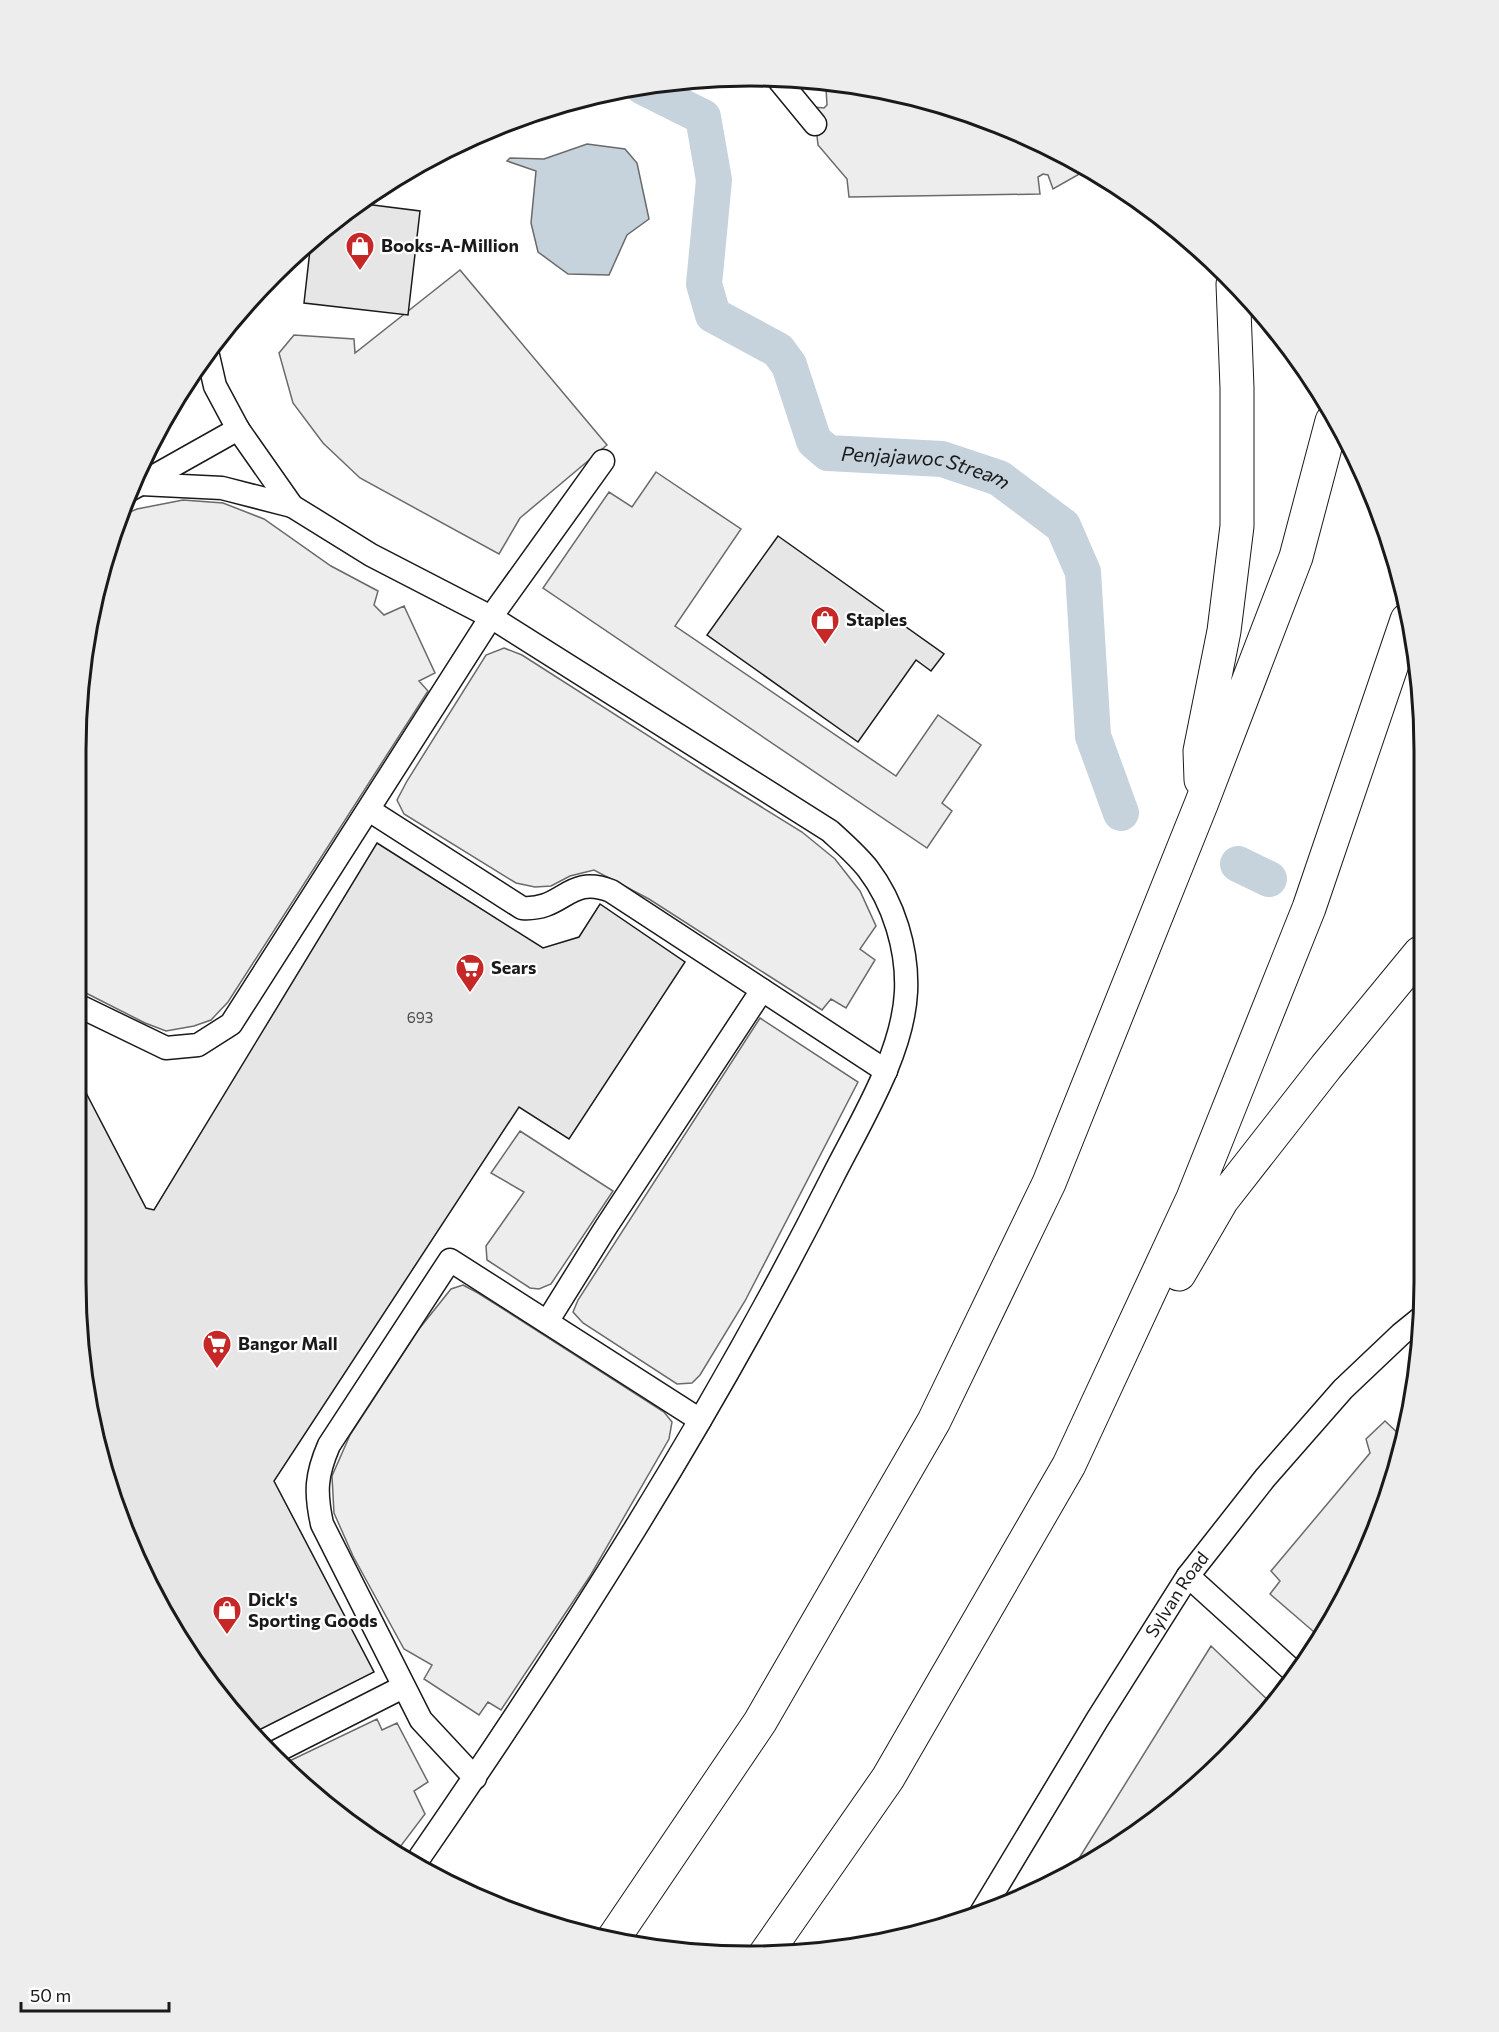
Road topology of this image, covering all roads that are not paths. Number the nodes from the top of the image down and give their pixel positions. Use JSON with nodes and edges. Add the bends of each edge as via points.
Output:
{"nodes":[{"id":1,"x":784,"y":87,"type":"edge"},
{"id":2,"x":815,"y":124,"type":"dead end"},
{"id":3,"x":1233,"y":295,"type":"edge"},
{"id":4,"x":210,"y":363,"type":"edge"},
{"id":5,"x":1330,"y":428,"type":"edge"},
{"id":6,"x":238,"y":429,"type":"junction"},
{"id":7,"x":603,"y":460,"type":"dead end"},
{"id":8,"x":141,"y":484,"type":"edge"},
{"id":9,"x":139,"y":488,"type":"edge"},
{"id":10,"x":292,"y":506,"type":"junction"},
{"id":11,"x":491,"y":617,"type":"junction"},
{"id":12,"x":1403,"y":632,"type":"edge"},
{"id":13,"x":1202,"y":802,"type":"junction"},
{"id":14,"x":369,"y":810,"type":"junction"},
{"id":15,"x":1414,"y":960,"type":"edge"},
{"id":16,"x":762,"y":990,"type":"junction"},
{"id":17,"x":86,"y":1009,"type":"edge"},
{"id":18,"x":886,"y":1071,"type":"junction"},
{"id":19,"x":547,"y":1322,"type":"junction"},
{"id":20,"x":1412,"y":1325,"type":"edge"},
{"id":21,"x":700,"y":1420,"type":"junction"},
{"id":22,"x":1069,"y":1465,"type":"junction"},
{"id":23,"x":1188,"y":1576,"type":"junction"},
{"id":24,"x":1290,"y":1668,"type":"edge"},
{"id":25,"x":403,"y":1688,"type":"junction"},
{"id":26,"x":278,"y":1750,"type":"edge"},
{"id":27,"x":475,"y":1778,"type":"junction"},
{"id":28,"x":419,"y":1859,"type":"edge"},
{"id":29,"x":988,"y":1902,"type":"edge"},
{"id":30,"x":617,"y":1933,"type":"edge"},
{"id":31,"x":771,"y":1946,"type":"edge"}],
"edges":[{"from":1,"to":2,"type":"street"},
{"from":3,"to":13,"type":"highway","via":[[1237,526],[1224,631],[1200,751]]},
{"from":4,"to":6,"type":"street","via":[[215,386]]},
{"from":5,"to":13,"type":"highway","via":[[1296,556]]},
{"from":6,"to":8,"type":"street"},
{"from":6,"to":10,"type":"street"},
{"from":7,"to":11,"type":"street"},
{"from":9,"to":10,"type":"street","via":[[222,488]]},
{"from":10,"to":11,"type":"street","via":[[371,555]]},
{"from":11,"to":14,"type":"street"},
{"from":11,"to":18,"type":"street","via":[[830,831],[868,869],[885,897],[904,955],[906,992],[902,1024]]},
{"from":12,"to":22,"type":"highway","via":[[1310,908],[1193,1198]]},
{"from":13,"to":30,"type":"highway","via":[[1049,1183],[934,1421],[760,1722]]},
{"from":14,"to":16,"type":"street","via":[[522,908],[548,906],[580,887],[592,885],[611,891]]},
{"from":14,"to":17,"type":"street","via":[[240,1012],[217,1035],[198,1046],[166,1048]]},
{"from":15,"to":22,"type":"highway","via":[[1222,1200]]},
{"from":16,"to":18,"type":"street"},
{"from":16,"to":19,"type":"street"},
{"from":18,"to":21,"type":"street","via":[[782,1276]]},
{"from":19,"to":21,"type":"street"},
{"from":19,"to":25,"type":"street","via":[[450,1260],[323,1460],[318,1477],[322,1524]]},
{"from":20,"to":23,"type":"street","name":"Sylvan Road","via":[[1343,1389],[1265,1478]]},
{"from":21,"to":27,"type":"street"},
{"from":22,"to":31,"type":"highway","via":[[888,1778]]},
{"from":23,"to":24,"type":"street"},
{"from":23,"to":29,"type":"street","name":"Sylvan Road"},
{"from":25,"to":26,"type":"street"},
{"from":25,"to":27,"type":"street","via":[[420,1720]]},
{"from":27,"to":28,"type":"street"}]}
